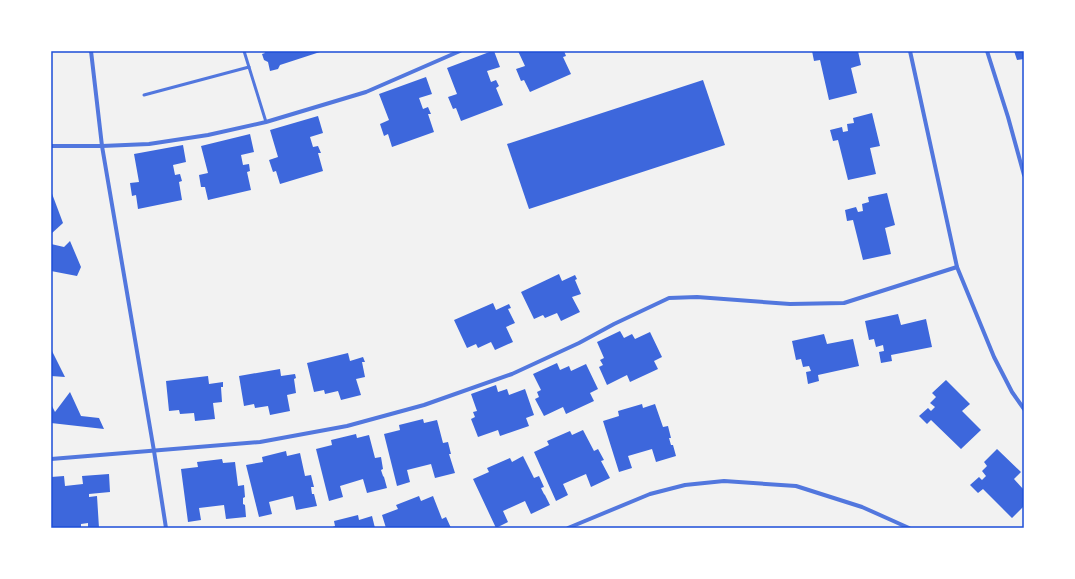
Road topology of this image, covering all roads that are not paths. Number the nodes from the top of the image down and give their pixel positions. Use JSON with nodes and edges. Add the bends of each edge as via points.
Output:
{"nodes":[{"id":1,"x":91,"y":51,"type":"edge"},
{"id":2,"x":244,"y":51,"type":"edge"},
{"id":3,"x":460,"y":51,"type":"edge"},
{"id":4,"x":910,"y":51,"type":"edge"},
{"id":5,"x":987,"y":51,"type":"edge"},
{"id":6,"x":249,"y":67,"type":"junction"},
{"id":7,"x":144,"y":95,"type":"dead end"},
{"id":8,"x":266,"y":122,"type":"junction"},
{"id":9,"x":51,"y":146,"type":"edge"},
{"id":10,"x":102,"y":146,"type":"junction"},
{"id":11,"x":1024,"y":176,"type":"edge"},
{"id":12,"x":957,"y":267,"type":"junction"},
{"id":13,"x":1024,"y":409,"type":"edge"},
{"id":14,"x":154,"y":452,"type":"junction"},
{"id":15,"x":51,"y":459,"type":"edge"},
{"id":16,"x":166,"y":528,"type":"edge"},
{"id":17,"x":568,"y":528,"type":"edge"},
{"id":18,"x":909,"y":528,"type":"edge"}],
"edges":[{"from":1,"to":10,"type":"street"},
{"from":2,"to":6,"type":"lane"},
{"from":3,"to":8,"type":"street","via":[[366,92]]},
{"from":4,"to":12,"type":"street"},
{"from":5,"to":11,"type":"street"},
{"from":6,"to":7,"type":"lane"},
{"from":6,"to":8,"type":"lane"},
{"from":8,"to":10,"type":"street","via":[[208,135],[149,144]]},
{"from":9,"to":10,"type":"street"},
{"from":10,"to":14,"type":"street"},
{"from":12,"to":13,"type":"street","via":[[994,357]]},
{"from":12,"to":14,"type":"street","via":[[844,303],[790,304],[697,297],[669,298],[512,374],[424,405],[347,426],[260,442]]},
{"from":14,"to":15,"type":"street"},
{"from":14,"to":16,"type":"street"},
{"from":17,"to":18,"type":"street","via":[[650,494],[685,485],[724,481],[796,486],[862,507]]}]}
